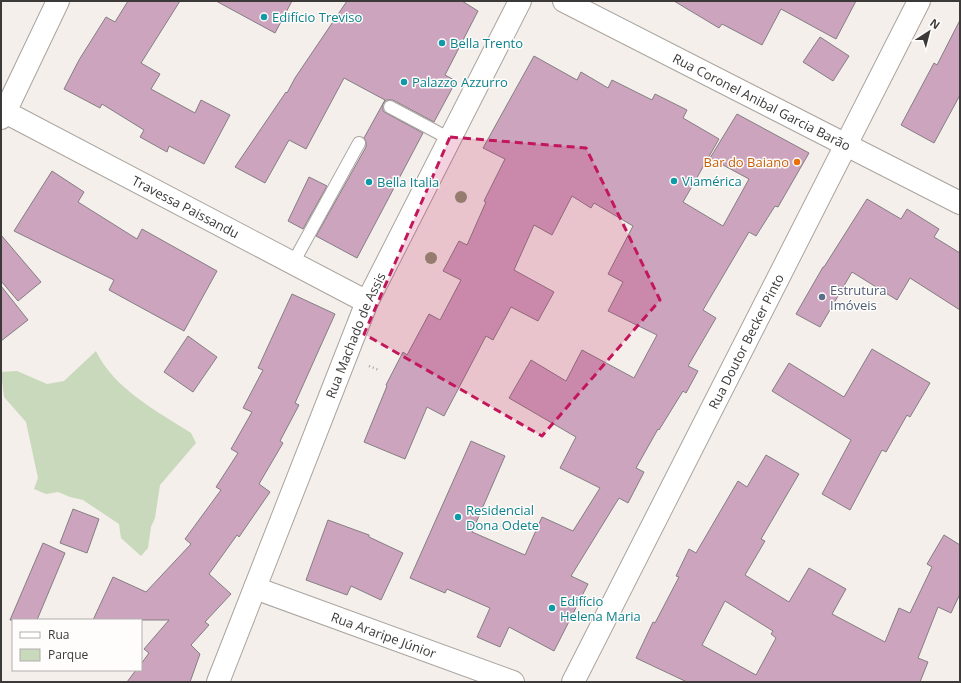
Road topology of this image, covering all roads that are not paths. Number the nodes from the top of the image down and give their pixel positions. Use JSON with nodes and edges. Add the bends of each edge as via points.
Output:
{"nodes":[{"id":1,"x":58,"y":1,"type":"edge"},
{"id":2,"x":520,"y":1,"type":"edge"},
{"id":3,"x":564,"y":1,"type":"edge"},
{"id":4,"x":919,"y":1,"type":"edge"},
{"id":5,"x":390,"y":107,"type":"dead end"},
{"id":6,"x":3,"y":115,"type":"edge"},
{"id":7,"x":450,"y":139,"type":"junction"},
{"id":8,"x":359,"y":143,"type":"dead end"},
{"id":9,"x":845,"y":144,"type":"junction"},
{"id":10,"x":960,"y":203,"type":"edge"},
{"id":11,"x":292,"y":263,"type":"junction"},
{"id":12,"x":367,"y":302,"type":"junction"},
{"id":13,"x":255,"y":588,"type":"junction"},
{"id":14,"x":218,"y":682,"type":"edge"},
{"id":15,"x":513,"y":682,"type":"edge"},
{"id":16,"x":573,"y":682,"type":"edge"}],
"edges":[{"from":1,"to":6,"type":"street"},
{"from":2,"to":7,"type":"street","name":"Rua Machado de Assis"},
{"from":3,"to":9,"type":"street","name":"Rua Coronel Anibal Garcia Barão"},
{"from":4,"to":9,"type":"street","name":"Rua Doutor Becker Pinto"},
{"from":5,"to":7,"type":"lane"},
{"from":6,"to":11,"type":"street","name":"Travessa Paissandu"},
{"from":7,"to":12,"type":"street","name":"Rua Machado de Assis"},
{"from":8,"to":11,"type":"lane"},
{"from":9,"to":10,"type":"street","name":"Rua Coronel Anibal Garcia Barão"},
{"from":9,"to":16,"type":"street","name":"Rua Doutor Becker Pinto"},
{"from":11,"to":12,"type":"street","name":"Travessa Paissandu"},
{"from":12,"to":13,"type":"street","name":"Rua Machado de Assis"},
{"from":13,"to":14,"type":"street","name":"Rua Machado de Assis"},
{"from":13,"to":15,"type":"street","name":"Rua Araripe Júnior"}]}
